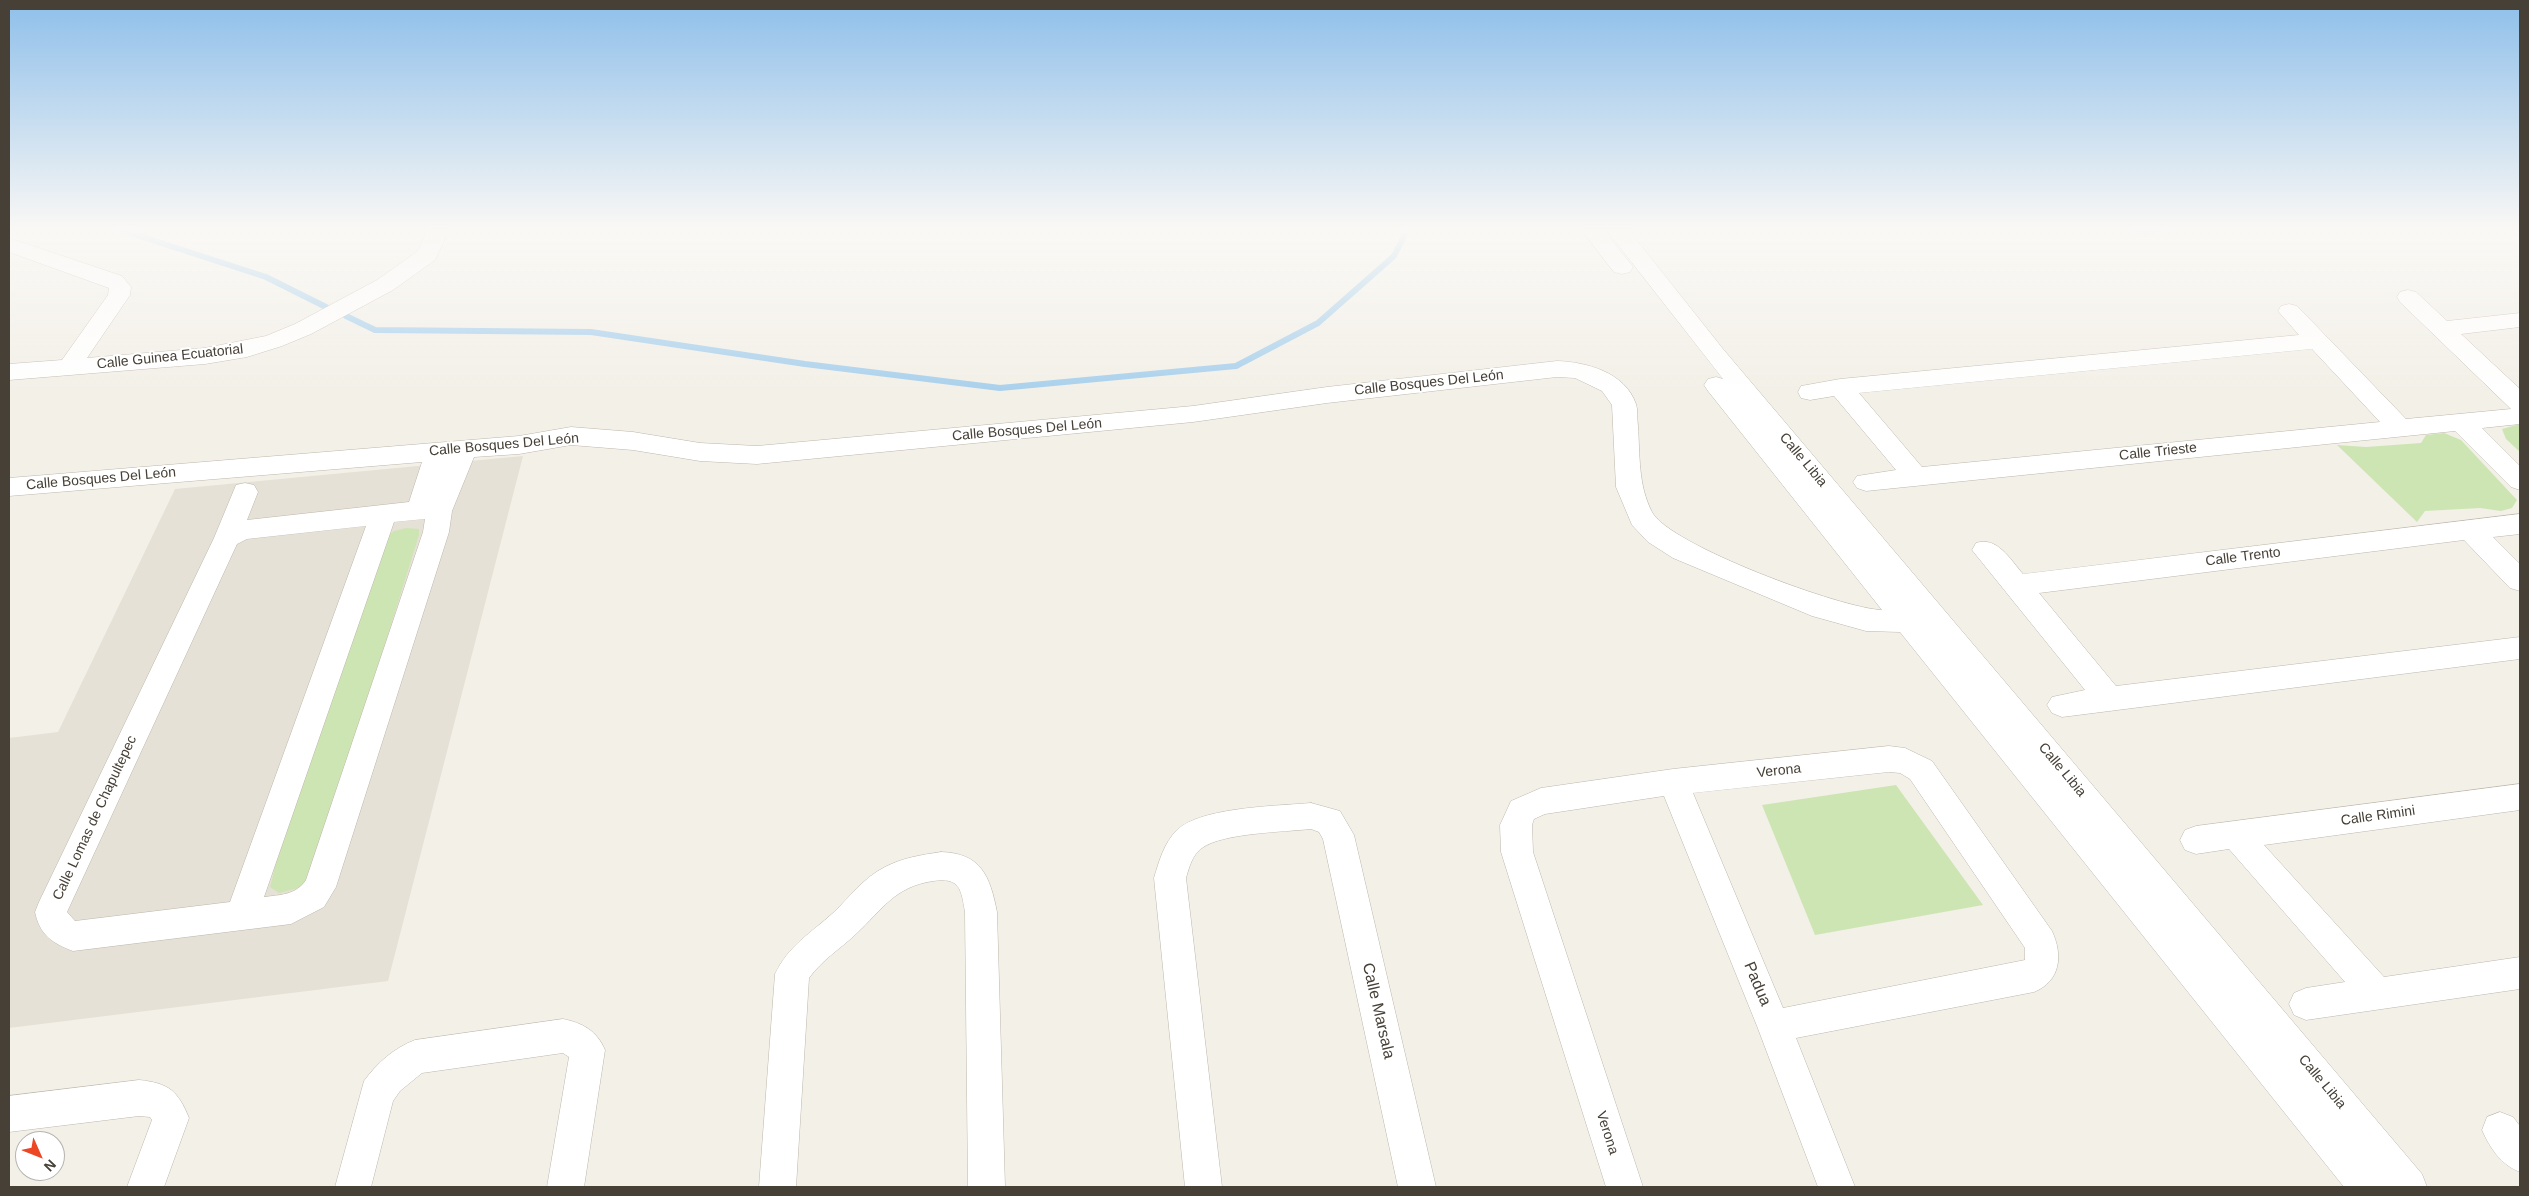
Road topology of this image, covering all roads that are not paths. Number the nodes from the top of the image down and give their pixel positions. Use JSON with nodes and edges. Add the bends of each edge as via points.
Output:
{"nodes":[{"id":1,"x":117,"y":284,"type":"edge"},
{"id":2,"x":387,"y":284,"type":"edge"},
{"id":3,"x":1640,"y":284,"type":"edge"},
{"id":4,"x":1654,"y":284,"type":"edge"},
{"id":5,"x":2408,"y":298,"type":"dead end"},
{"id":6,"x":2289,"y":311,"type":"dead end"},
{"id":7,"x":2520,"y":320,"type":"edge"},
{"id":8,"x":2442,"y":329,"type":"junction"},
{"id":9,"x":2317,"y":341,"type":"junction"},
{"id":10,"x":1704,"y":356,"type":"junction"},
{"id":11,"x":69,"y":367,"type":"junction"},
{"id":12,"x":9,"y":372,"type":"edge"},
{"id":13,"x":1840,"y":387,"type":"junction"},
{"id":14,"x":1810,"y":392,"type":"dead end"},
{"id":15,"x":2520,"y":403,"type":"edge"},
{"id":16,"x":2520,"y":416,"type":"edge"},
{"id":17,"x":2460,"y":421,"type":"junction"},
{"id":18,"x":2400,"y":428,"type":"junction"},
{"id":19,"x":465,"y":448,"type":"junction"},
{"id":20,"x":438,"y":451,"type":"junction"},
{"id":21,"x":1916,"y":476,"type":"junction"},
{"id":22,"x":2520,"y":481,"type":"edge"},
{"id":23,"x":1866,"y":482,"type":"dead end"},
{"id":24,"x":9,"y":487,"type":"edge"},
{"id":25,"x":245,"y":492,"type":"dead end"},
{"id":26,"x":429,"y":511,"type":"junction"},
{"id":27,"x":383,"y":516,"type":"junction"},
{"id":28,"x":2520,"y":524,"type":"edge"},
{"id":29,"x":2469,"y":529,"type":"junction"},
{"id":30,"x":227,"y":538,"type":"junction"},
{"id":31,"x":1985,"y":550,"type":"dead end"},
{"id":32,"x":2520,"y":581,"type":"edge"},
{"id":33,"x":2017,"y":585,"type":"junction"},
{"id":34,"x":1908,"y":621,"type":"junction"},
{"id":35,"x":2520,"y":648,"type":"edge"},
{"id":36,"x":2110,"y":700,"type":"junction"},
{"id":37,"x":2062,"y":705,"type":"dead end"},
{"id":38,"x":1673,"y":782,"type":"junction"},
{"id":39,"x":2520,"y":797,"type":"edge"},
{"id":40,"x":2236,"y":835,"type":"junction"},
{"id":41,"x":2196,"y":840,"type":"dead end"},
{"id":42,"x":242,"y":914,"type":"junction"},
{"id":43,"x":2520,"y":973,"type":"edge"},
{"id":44,"x":2378,"y":995,"type":"junction"},
{"id":45,"x":2306,"y":1004,"type":"dead end"},
{"id":46,"x":1774,"y":1026,"type":"junction"},
{"id":47,"x":9,"y":1114,"type":"edge"},
{"id":48,"x":146,"y":1187,"type":"edge"},
{"id":49,"x":353,"y":1187,"type":"edge"},
{"id":50,"x":566,"y":1187,"type":"edge"},
{"id":51,"x":777,"y":1187,"type":"edge"},
{"id":52,"x":987,"y":1187,"type":"edge"},
{"id":53,"x":1203,"y":1187,"type":"edge"},
{"id":54,"x":1417,"y":1187,"type":"edge"},
{"id":55,"x":1624,"y":1187,"type":"edge"},
{"id":56,"x":1836,"y":1187,"type":"edge"},
{"id":57,"x":2367,"y":1187,"type":"edge"},
{"id":58,"x":2409,"y":1187,"type":"edge"}],
"edges":[{"from":1,"to":11,"type":"street","via":[[120,287],[119,295]]},
{"from":2,"to":11,"type":"street","name":"Calle Guinea Ecuatorial","via":[[303,329],[248,349],[206,356]]},
{"from":3,"to":10,"type":"street"},
{"from":4,"to":10,"type":"street"},
{"from":5,"to":8,"type":"street"},
{"from":6,"to":9,"type":"street"},
{"from":7,"to":8,"type":"street"},
{"from":8,"to":15,"type":"street"},
{"from":9,"to":13,"type":"street"},
{"from":9,"to":18,"type":"street"},
{"from":10,"to":34,"type":"street","name":"Calle Libia"},
{"from":10,"to":58,"type":"street","name":"Calle Libia"},
{"from":11,"to":12,"type":"street","name":"Calle Guinea Ecuatorial"},
{"from":13,"to":14,"type":"street"},
{"from":13,"to":21,"type":"street"},
{"from":16,"to":17,"type":"street","name":"Calle Trieste"},
{"from":17,"to":18,"type":"street","name":"Calle Trieste"},
{"from":17,"to":22,"type":"street"},
{"from":18,"to":21,"type":"street","name":"Calle Trieste"},
{"from":19,"to":20,"type":"street","name":"Calle Bosques Del León"},
{"from":19,"to":26,"type":"street","name":"Calle Lomas de Chapultepec"},
{"from":19,"to":34,"type":"street","name":"Calle Bosques Del León","via":[[519,445],[571,436],[633,441],[700,452],[757,455],[1193,414],[1336,394],[1557,369],[1579,370],[1610,385],[1624,404],[1629,487],[1641,518],[1657,535],[1682,550],[1822,608],[1866,620]]},
{"from":20,"to":24,"type":"street","name":"Calle Bosques Del León"},
{"from":20,"to":26,"type":"street","name":"Calle Lomas de Chapultepec"},
{"from":21,"to":23,"type":"street","name":"Calle Trieste"},
{"from":25,"to":30,"type":"street","name":"Calle Lomas de Chapultepec"},
{"from":26,"to":27,"type":"street"},
{"from":26,"to":42,"type":"street","name":"Calle Lomas de Chapultepec","via":[[436,532],[320,887],[313,896],[290,909]]},
{"from":27,"to":30,"type":"street","via":[[241,530]]},
{"from":27,"to":42,"type":"street"},
{"from":28,"to":29,"type":"street","name":"Calle Trento"},
{"from":29,"to":32,"type":"street"},
{"from":29,"to":33,"type":"street","name":"Calle Trento"},
{"from":30,"to":42,"type":"street","name":"Calle Lomas de Chapultepec","via":[[51,912],[53,922],[60,930],[73,936]]},
{"from":31,"to":33,"type":"street"},
{"from":33,"to":36,"type":"street"},
{"from":34,"to":57,"type":"street","name":"Calle Libia"},
{"from":35,"to":36,"type":"street"},
{"from":36,"to":37,"type":"street"},
{"from":38,"to":46,"type":"street","name":"Padua"},
{"from":38,"to":46,"type":"street","name":"Verona","via":[[1889,759],[1914,765],[1921,770],[2035,934],[2044,952],[2042,966],[2034,976]]},
{"from":38,"to":55,"type":"street","name":"Verona","via":[[1540,801],[1522,810],[1516,825],[1516,852]]},
{"from":39,"to":40,"type":"street","name":"Calle Rimini"},
{"from":40,"to":41,"type":"street","name":"Calle Rimini"},
{"from":40,"to":44,"type":"street"},
{"from":43,"to":44,"type":"street"},
{"from":44,"to":45,"type":"street"},
{"from":46,"to":56,"type":"street","name":"Padua"},
{"from":47,"to":48,"type":"street","via":[[139,1098],[156,1099],[166,1106],[171,1118]]},
{"from":49,"to":50,"type":"street","via":[[377,1092],[400,1067],[415,1057],[563,1036],[574,1038],[588,1050]]},
{"from":51,"to":52,"type":"street","via":[[792,974],[802,958],[884,884],[906,872],[947,864],[961,868],[968,875],[977,890],[981,912]]},
{"from":53,"to":54,"type":"street","name":"Calle Marsala","via":[[1170,878],[1177,856],[1189,838],[1211,827],[1311,816],[1328,820],[1338,835]]}]}
